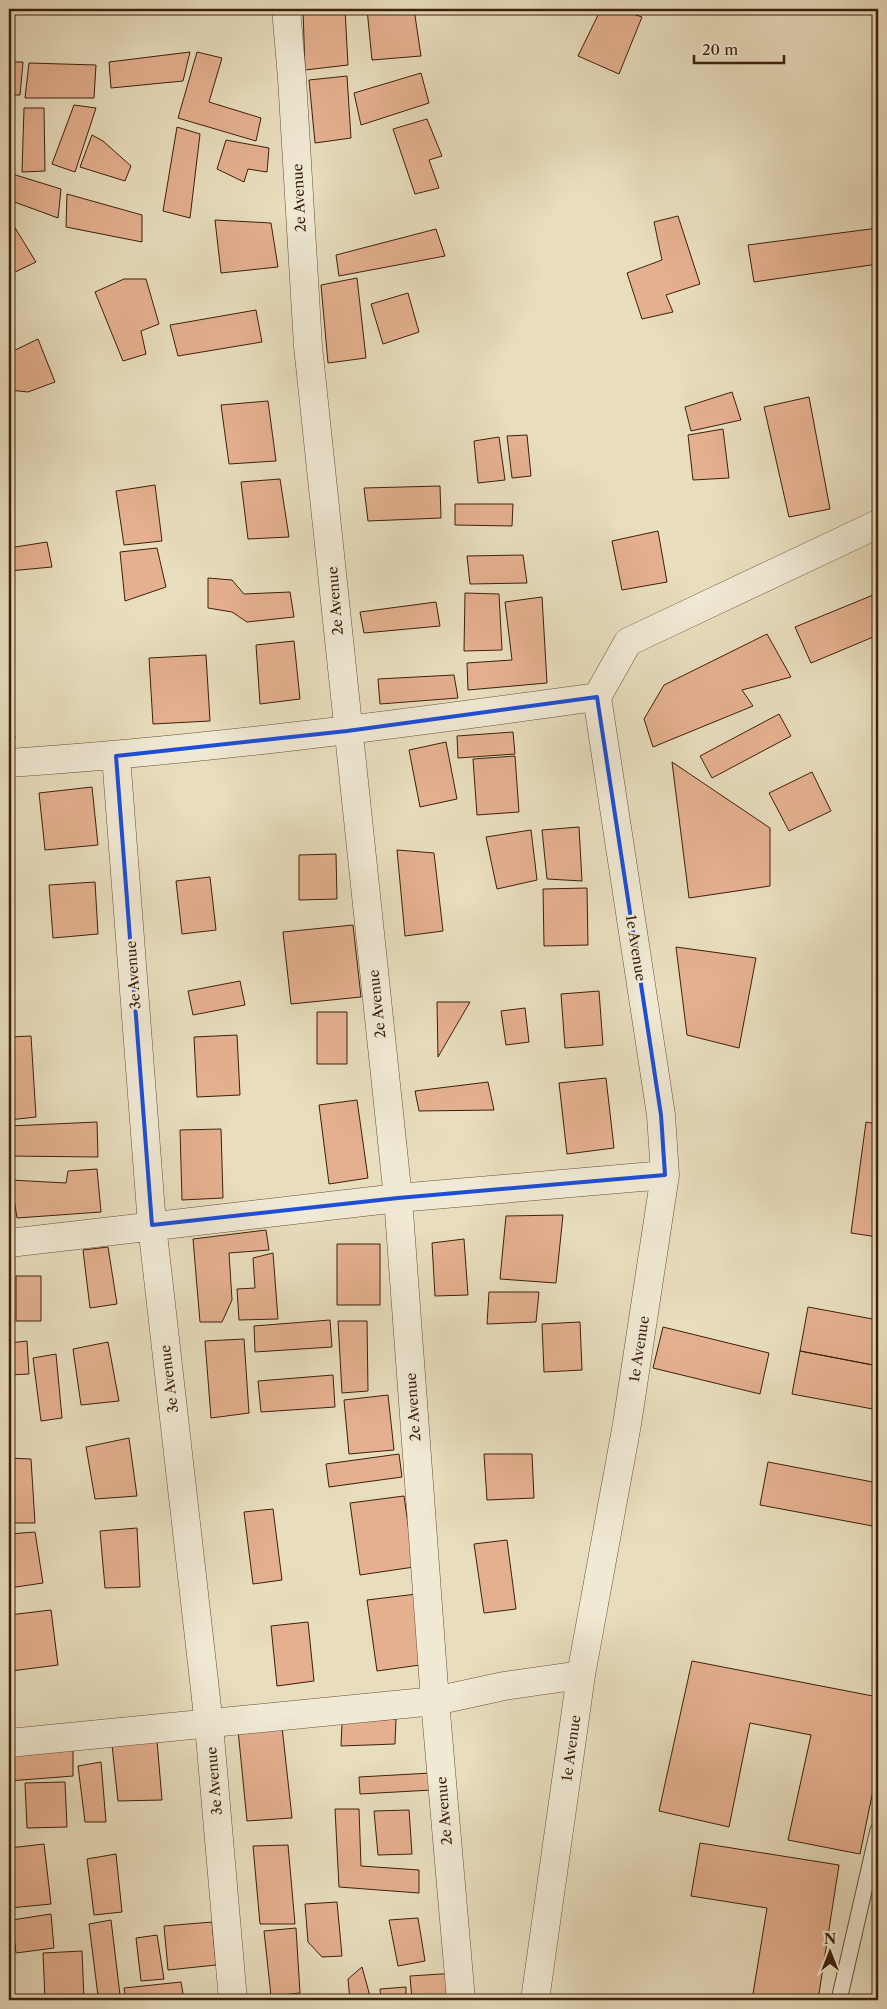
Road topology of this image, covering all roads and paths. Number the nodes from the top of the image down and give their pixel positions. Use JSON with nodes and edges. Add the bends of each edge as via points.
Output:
{"nodes":[{"id":1,"x":286,"y":9,"type":"edge"},
{"id":2,"x":878,"y":524,"type":"edge"},
{"id":3,"x":597,"y":697,"type":"junction"},
{"id":4,"x":347,"y":731,"type":"junction"},
{"id":5,"x":116,"y":756,"type":"junction"},
{"id":6,"x":9,"y":763,"type":"edge"},
{"id":7,"x":665,"y":1175,"type":"junction"},
{"id":8,"x":398,"y":1198,"type":"junction"},
{"id":9,"x":152,"y":1225,"type":"junction"},
{"id":10,"x":9,"y":1244,"type":"edge"},
{"id":11,"x":581,"y":1675,"type":"junction"},
{"id":12,"x":435,"y":1701,"type":"junction"},
{"id":13,"x":209,"y":1724,"type":"junction"},
{"id":14,"x":9,"y":1743,"type":"edge"},
{"id":15,"x":878,"y":1830,"type":"edge"},
{"id":16,"x":233,"y":2000,"type":"edge"},
{"id":17,"x":461,"y":2000,"type":"edge"},
{"id":18,"x":535,"y":2000,"type":"edge"},
{"id":19,"x":839,"y":2000,"type":"edge"}],
"edges":[{"from":1,"to":4,"type":"street","name":"2e Avenue","via":[[308,346]]},
{"from":2,"to":3,"type":"street","via":[[628,642]]},
{"from":3,"to":4,"type":"street"},
{"from":3,"to":7,"type":"street","name":"1e Avenue","via":[[660,1105]]},
{"from":4,"to":5,"type":"street"},
{"from":4,"to":8,"type":"street","name":"2e Avenue"},
{"from":5,"to":6,"type":"street"},
{"from":5,"to":9,"type":"street","name":"3e Avenue"},
{"from":7,"to":8,"type":"street"},
{"from":7,"to":11,"type":"street","name":"1e Avenue","via":[[627,1424]]},
{"from":8,"to":9,"type":"street"},
{"from":8,"to":12,"type":"street","name":"2e Avenue"},
{"from":9,"to":10,"type":"street"},
{"from":9,"to":13,"type":"street","name":"3e Avenue"},
{"from":11,"to":12,"type":"street","via":[[504,1686]]},
{"from":11,"to":18,"type":"street","name":"1e Avenue"},
{"from":12,"to":13,"type":"street"},
{"from":12,"to":17,"type":"street","name":"2e Avenue"},
{"from":13,"to":14,"type":"street"},
{"from":13,"to":16,"type":"street","name":"3e Avenue"},
{"from":15,"to":19,"type":"lane"}]}
